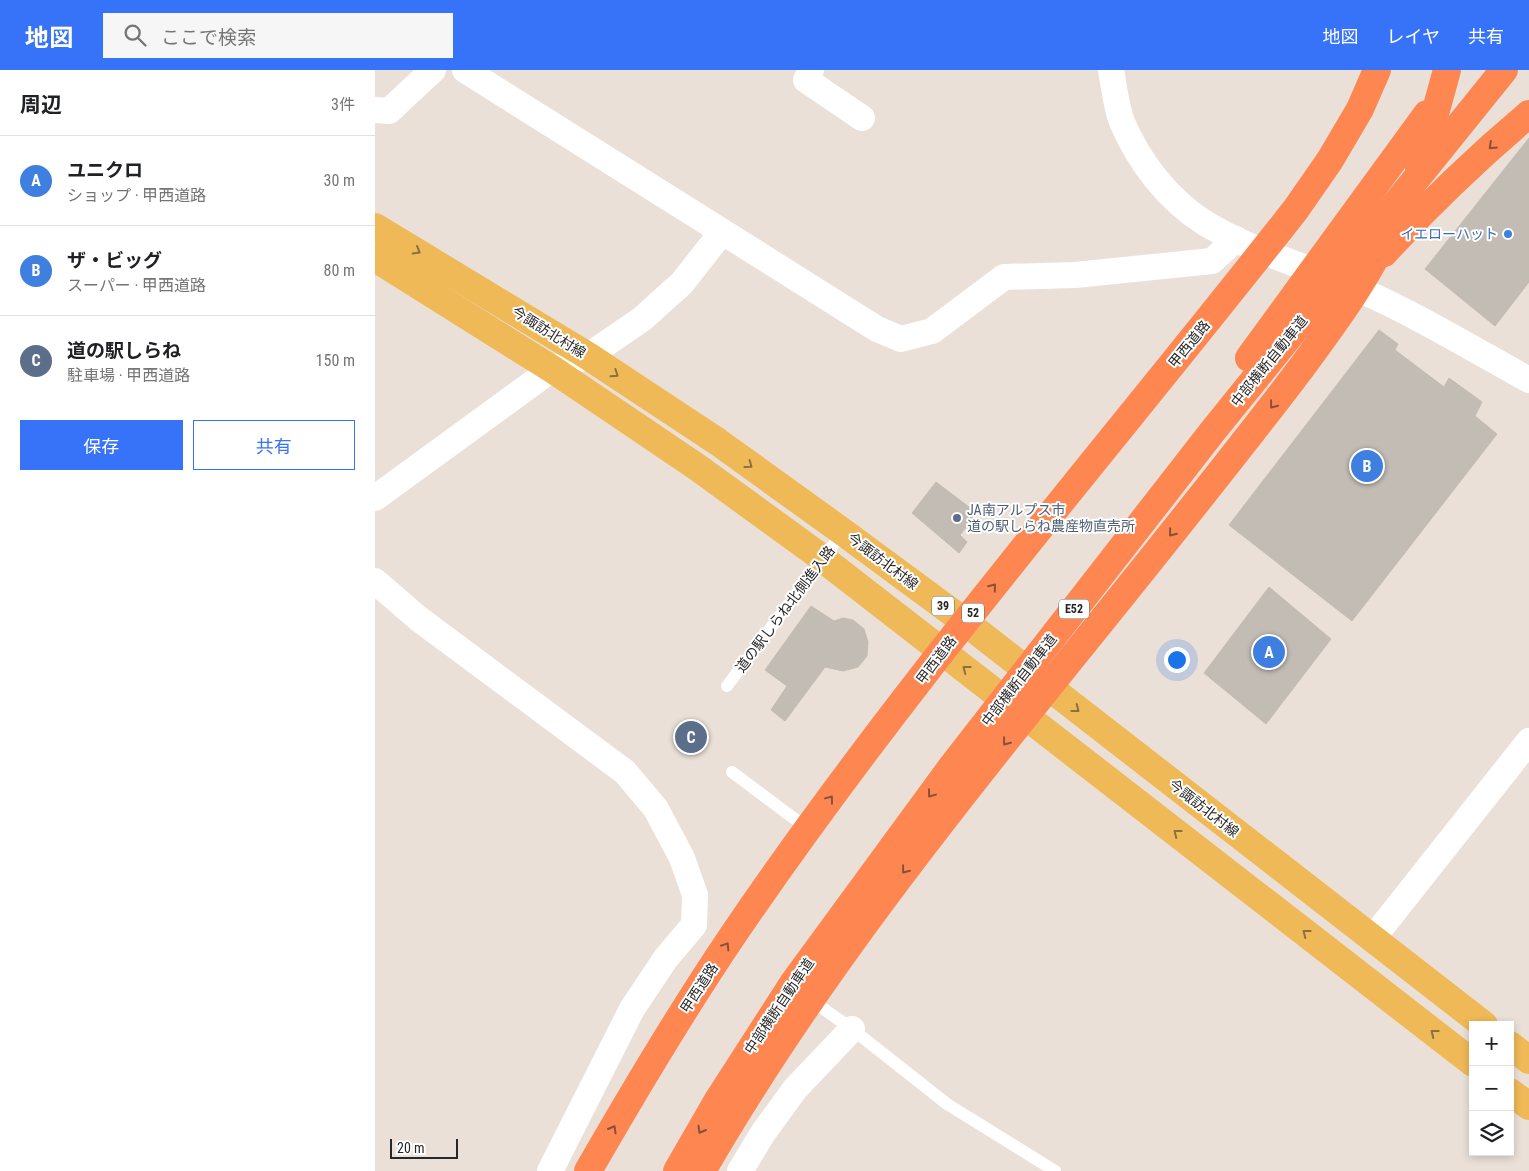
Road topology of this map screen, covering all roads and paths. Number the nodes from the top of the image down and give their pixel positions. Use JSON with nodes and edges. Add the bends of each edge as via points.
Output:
{"nodes":[{"id":1,"x":433,"y":70,"type":"edge"},
{"id":2,"x":465,"y":70,"type":"edge"},
{"id":3,"x":811,"y":70,"type":"edge"},
{"id":4,"x":1111,"y":70,"type":"edge"},
{"id":5,"x":1377,"y":70,"type":"edge"},
{"id":6,"x":1447,"y":70,"type":"edge"},
{"id":7,"x":1459,"y":70,"type":"edge"},
{"id":8,"x":1483,"y":70,"type":"edge"},
{"id":9,"x":1505,"y":70,"type":"edge"},
{"id":10,"x":375,"y":110,"type":"edge"},
{"id":11,"x":1529,"y":114,"type":"edge"},
{"id":12,"x":862,"y":118,"type":"dead end"},
{"id":13,"x":375,"y":227,"type":"edge"},
{"id":14,"x":722,"y":232,"type":"junction"},
{"id":15,"x":1236,"y":239,"type":"junction"},
{"id":16,"x":1263,"y":250,"type":"junction"},
{"id":17,"x":375,"y":258,"type":"edge"},
{"id":18,"x":1358,"y":289,"type":"junction"},
{"id":19,"x":588,"y":356,"type":"junction"},
{"id":20,"x":552,"y":369,"type":"junction"},
{"id":21,"x":1529,"y":380,"type":"edge"},
{"id":22,"x":1217,"y":402,"type":"junction"},
{"id":23,"x":375,"y":498,"type":"edge"},
{"id":24,"x":843,"y":532,"type":"junction"},
{"id":25,"x":823,"y":559,"type":"junction"},
{"id":26,"x":375,"y":581,"type":"edge"},
{"id":27,"x":965,"y":622,"type":"junction"},
{"id":28,"x":943,"y":651,"type":"junction"},
{"id":29,"x":727,"y":686,"type":"dead end"},
{"id":30,"x":1049,"y":688,"type":"junction"},
{"id":31,"x":1026,"y":716,"type":"junction"},
{"id":32,"x":1529,"y":741,"type":"edge"},
{"id":33,"x":953,"y":765,"type":"junction"},
{"id":34,"x":732,"y":772,"type":"dead end"},
{"id":35,"x":808,"y":829,"type":"junction"},
{"id":36,"x":1373,"y":938,"type":"junction"},
{"id":37,"x":811,"y":1000,"type":"junction"},
{"id":38,"x":1479,"y":1021,"type":"edge"},
{"id":39,"x":852,"y":1029,"type":"junction"},
{"id":40,"x":1514,"y":1049,"type":"edge"},
{"id":41,"x":1469,"y":1059,"type":"edge"},
{"id":42,"x":1529,"y":1060,"type":"edge"},
{"id":43,"x":1514,"y":1095,"type":"edge"},
{"id":44,"x":1529,"y":1106,"type":"edge"},
{"id":45,"x":550,"y":1171,"type":"edge"},
{"id":46,"x":588,"y":1171,"type":"edge"},
{"id":47,"x":656,"y":1171,"type":"edge"},
{"id":48,"x":677,"y":1171,"type":"edge"},
{"id":49,"x":702,"y":1171,"type":"edge"},
{"id":50,"x":740,"y":1171,"type":"edge"},
{"id":51,"x":1055,"y":1171,"type":"edge"}],
"edges":[{"from":1,"to":10,"type":"street","via":[[389,111]]},
{"from":2,"to":14,"type":"street"},
{"from":3,"to":12,"type":"street","via":[[806,80]]},
{"from":4,"to":15,"type":"street","via":[[1122,121],[1144,162],[1172,197],[1205,223]]},
{"from":5,"to":16,"type":"highway","name":"甲西道路","number":"52","via":[[1360,109],[1330,160]]},
{"from":6,"to":18,"type":"highway","via":[[1430,132],[1413,175],[1380,250]]},
{"from":7,"to":22,"type":"highway"},
{"from":8,"to":22,"type":"highway","name":"中部横断自動車道","number":"E52"},
{"from":9,"to":33,"type":"highway","name":"中部横断自動車道","number":"E52","via":[[1212,432]]},
{"from":11,"to":33,"type":"highway","one_way":true,"via":[[1444,192],[1339,300],[1250,403],[1053,655]]},
{"from":13,"to":19,"type":"main road","name":"今諏訪北村線","number":"39","one_way":true},
{"from":14,"to":15,"type":"street","via":[[877,330],[901,339],[932,331],[1004,277],[1075,275],[1212,261]]},
{"from":14,"to":19,"type":"street","via":[[682,283],[642,319]]},
{"from":15,"to":16,"type":"street"},
{"from":16,"to":18,"type":"street"},
{"from":27,"to":16,"type":"highway","name":"甲西道路","number":"52","one_way":true},
{"from":17,"to":20,"type":"main road"},
{"from":18,"to":21,"type":"street"},
{"from":18,"to":30,"type":"highway","one_way":true,"via":[[1294,378]]},
{"from":19,"to":20,"type":"street"},
{"from":19,"to":24,"type":"main road","name":"今諏訪北村線","number":"39","one_way":true,"via":[[718,442]]},
{"from":20,"to":23,"type":"street"},
{"from":20,"to":25,"type":"main road","via":[[697,467]]},
{"from":22,"to":47,"type":"highway","name":"中部横断自動車道","number":"E52","via":[[950,738],[779,976],[708,1083]]},
{"from":24,"to":25,"type":"lane","name":"道の駅しらね北側進入路"},
{"from":24,"to":27,"type":"main road","name":"今諏訪北村線","number":"39"},
{"from":25,"to":28,"type":"main road"},
{"from":25,"to":29,"type":"lane","name":"道の駅しらね北側進入路"},
{"from":26,"to":45,"type":"street","via":[[419,619],[625,772],[657,809],[682,858],[695,895],[694,925],[666,958],[632,1009]]},
{"from":27,"to":28,"type":"highway","name":"甲西道路","number":"52"},
{"from":27,"to":30,"type":"main road","name":"今諏訪北村線","number":"39"},
{"from":31,"to":28,"type":"main road","one_way":true},
{"from":35,"to":28,"type":"highway","name":"甲西道路","number":"52","one_way":true},
{"from":30,"to":31,"type":"highway"},
{"from":30,"to":36,"type":"main road","name":"今諏訪北村線","number":"39","one_way":true},
{"from":31,"to":37,"type":"highway","one_way":true,"via":[[891,887]]},
{"from":41,"to":31,"type":"main road","one_way":true},
{"from":32,"to":36,"type":"street"},
{"from":33,"to":48,"type":"highway","name":"中部横断自動車道","number":"E52","one_way":true,"via":[[793,982]]},
{"from":34,"to":35,"type":"lane"},
{"from":46,"to":35,"type":"highway","name":"甲西道路","number":"52","one_way":true,"via":[[650,1063],[732,936]]},
{"from":36,"to":38,"type":"main road","name":"今諏訪北村線","number":"39"},
{"from":37,"to":39,"type":"lane"},
{"from":37,"to":49,"type":"highway","via":[[733,1117]]},
{"from":39,"to":50,"type":"street","via":[[795,1089]]},
{"from":39,"to":51,"type":"lane","via":[[947,1104]]},
{"from":40,"to":42,"type":"main road"},
{"from":43,"to":44,"type":"main road"}]}
